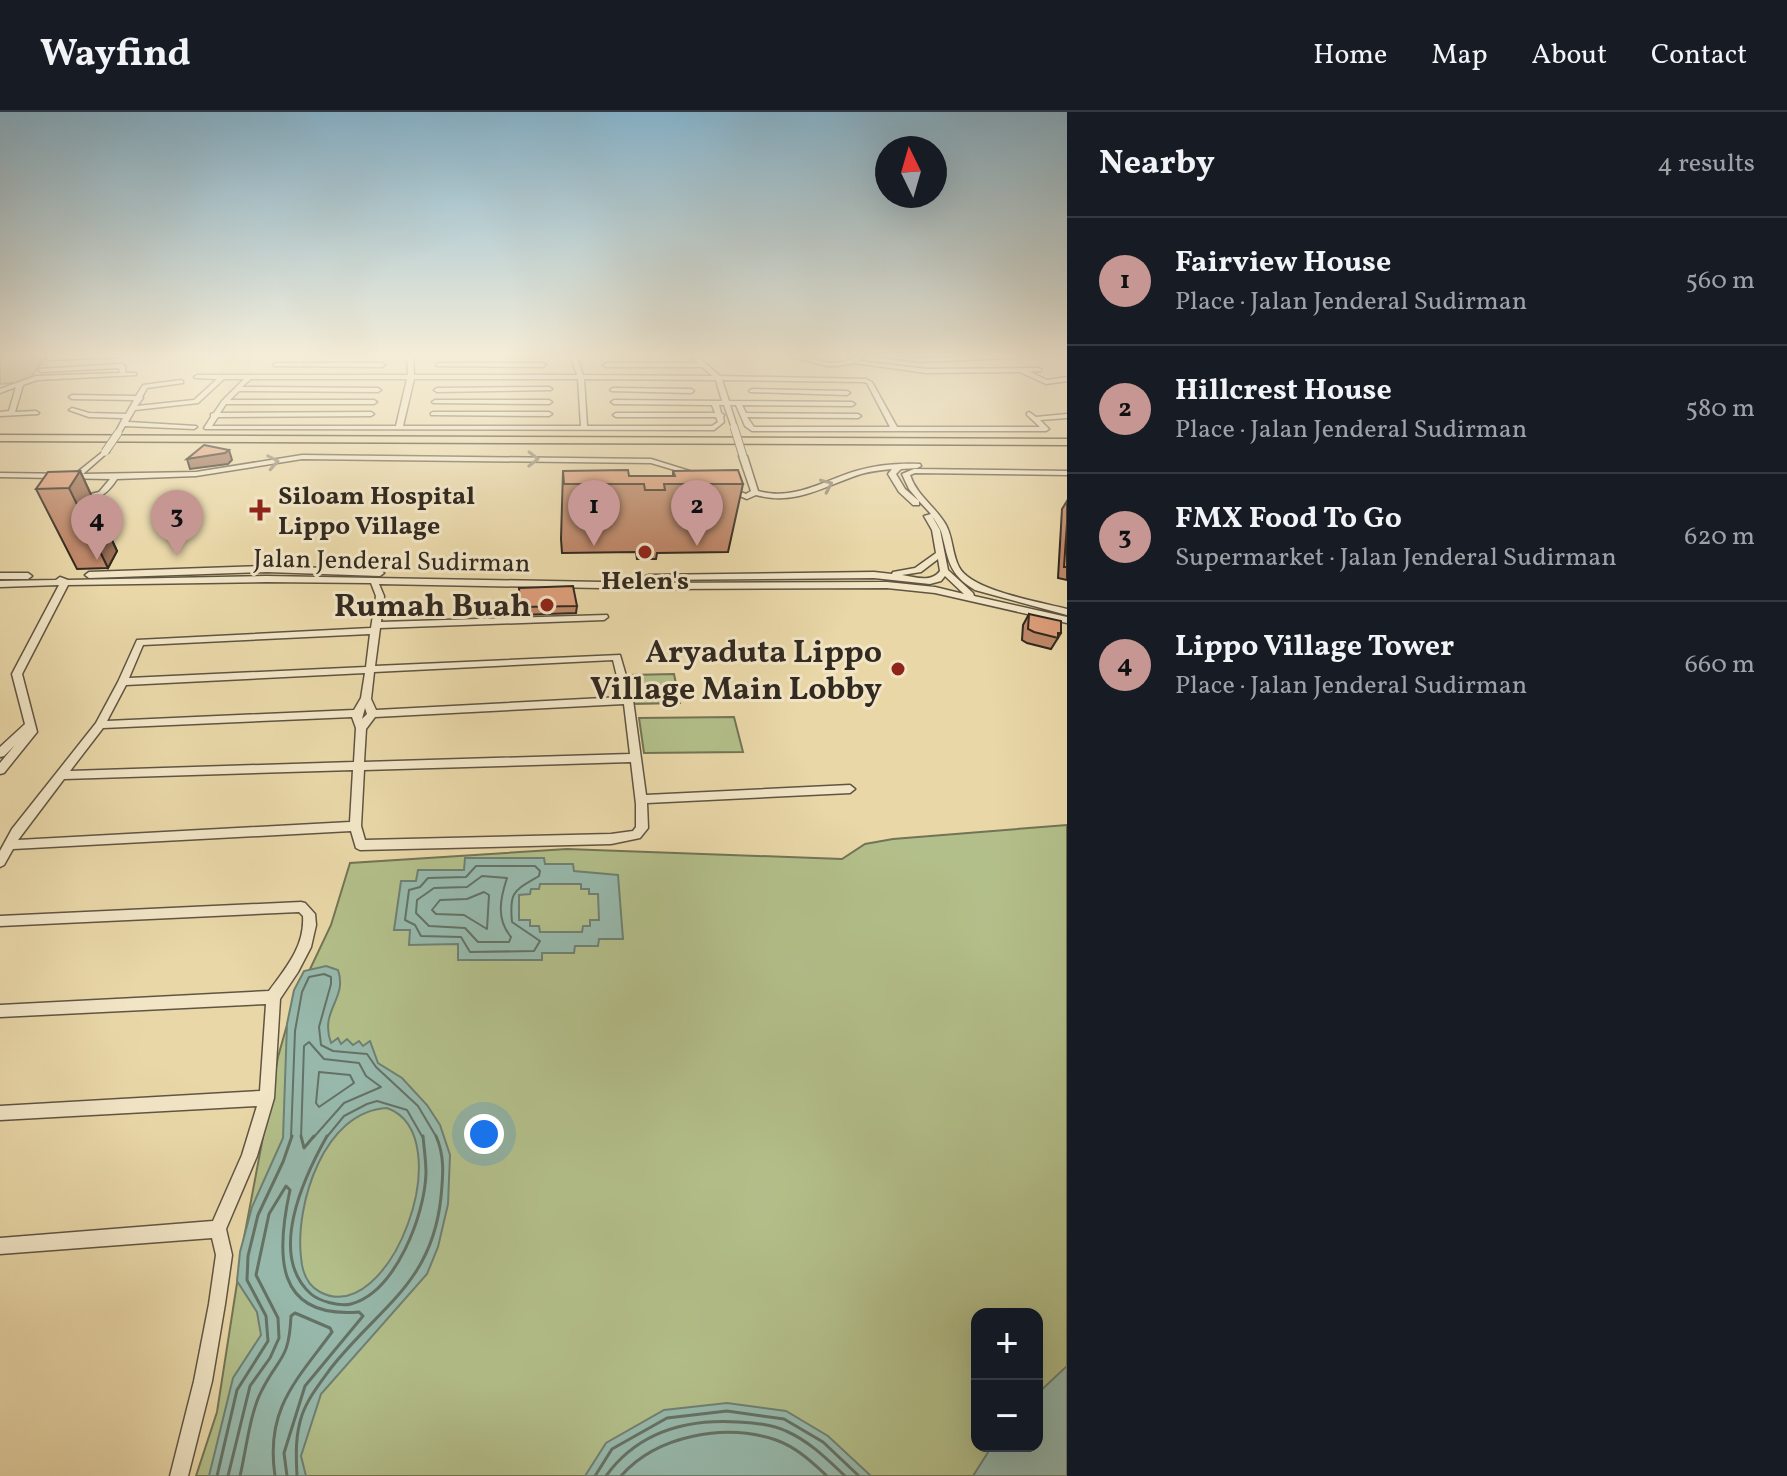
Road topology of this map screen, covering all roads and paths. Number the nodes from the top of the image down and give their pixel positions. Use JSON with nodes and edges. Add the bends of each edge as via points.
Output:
{"nodes":[{"id":1,"x":127,"y":419,"type":"edge"},
{"id":2,"x":211,"y":419,"type":"edge"},
{"id":3,"x":289,"y":419,"type":"edge"},
{"id":4,"x":370,"y":419,"type":"edge"},
{"id":5,"x":401,"y":419,"type":"edge"},
{"id":6,"x":432,"y":419,"type":"edge"},
{"id":7,"x":549,"y":419,"type":"edge"},
{"id":8,"x":583,"y":419,"type":"edge"},
{"id":9,"x":617,"y":419,"type":"edge"},
{"id":10,"x":721,"y":419,"type":"edge"},
{"id":11,"x":731,"y":419,"type":"edge"},
{"id":12,"x":745,"y":419,"type":"edge"},
{"id":13,"x":859,"y":419,"type":"edge"},
{"id":14,"x":889,"y":419,"type":"edge"},
{"id":15,"x":1035,"y":419,"type":"edge"},
{"id":16,"x":123,"y":424,"type":"junction"},
{"id":17,"x":194,"y":427,"type":"dead end"},
{"id":18,"x":584,"y":428,"type":"junction"},
{"id":19,"x":286,"y":429,"type":"junction"},
{"id":20,"x":367,"y":429,"type":"junction"},
{"id":21,"x":399,"y":429,"type":"junction"},
{"id":22,"x":431,"y":429,"type":"junction"},
{"id":23,"x":549,"y":429,"type":"junction"},
{"id":24,"x":618,"y":429,"type":"junction"},
{"id":25,"x":864,"y":430,"type":"junction"},
{"id":26,"x":895,"y":430,"type":"junction"},
{"id":27,"x":0,"y":438,"type":"edge"},
{"id":28,"x":1067,"y":442,"type":"edge"},
{"id":29,"x":0,"y":445,"type":"edge"},
{"id":30,"x":1067,"y":449,"type":"edge"},
{"id":31,"x":898,"y":467,"type":"junction"},
{"id":32,"x":1067,"y":470,"type":"edge"},
{"id":33,"x":0,"y":474,"type":"edge"},
{"id":34,"x":78,"y":475,"type":"junction"},
{"id":35,"x":116,"y":476,"type":"junction"},
{"id":36,"x":753,"y":494,"type":"junction"},
{"id":37,"x":65,"y":498,"type":"edge"},
{"id":38,"x":941,"y":553,"type":"junction"},
{"id":39,"x":238,"y":570,"type":"junction"},
{"id":40,"x":944,"y":571,"type":"junction"},
{"id":41,"x":874,"y":575,"type":"junction"},
{"id":42,"x":0,"y":576,"type":"edge"},
{"id":43,"x":42,"y":576,"type":"junction"},
{"id":44,"x":310,"y":580,"type":"junction"},
{"id":45,"x":374,"y":581,"type":"junction"},
{"id":46,"x":398,"y":581,"type":"junction"},
{"id":47,"x":65,"y":582,"type":"junction"},
{"id":48,"x":0,"y":584,"type":"edge"},
{"id":49,"x":934,"y":586,"type":"junction"},
{"id":50,"x":380,"y":596,"type":"junction"},
{"id":51,"x":980,"y":600,"type":"junction"},
{"id":52,"x":1067,"y":612,"type":"edge"},
{"id":53,"x":604,"y":617,"type":"dead end"},
{"id":54,"x":1067,"y":620,"type":"edge"},
{"id":55,"x":376,"y":628,"type":"junction"},
{"id":56,"x":370,"y":668,"type":"junction"},
{"id":57,"x":123,"y":682,"type":"junction"},
{"id":58,"x":366,"y":699,"type":"junction"},
{"id":59,"x":628,"y":700,"type":"junction"},
{"id":60,"x":357,"y":713,"type":"junction"},
{"id":61,"x":372,"y":714,"type":"junction"},
{"id":62,"x":30,"y":725,"type":"junction"},
{"id":63,"x":100,"y":725,"type":"junction"},
{"id":64,"x":361,"y":728,"type":"junction"},
{"id":65,"x":0,"y":753,"type":"edge"},
{"id":66,"x":634,"y":758,"type":"junction"},
{"id":67,"x":359,"y":766,"type":"junction"},
{"id":68,"x":0,"y":770,"type":"edge"},
{"id":69,"x":59,"y":775,"type":"junction"},
{"id":70,"x":850,"y":789,"type":"dead end"},
{"id":71,"x":642,"y":799,"type":"junction"},
{"id":72,"x":355,"y":826,"type":"junction"},
{"id":73,"x":9,"y":845,"type":"junction"},
{"id":74,"x":0,"y":862,"type":"edge"},
{"id":75,"x":0,"y":921,"type":"edge"},
{"id":76,"x":273,"y":997,"type":"junction"},
{"id":77,"x":0,"y":1011,"type":"edge"},
{"id":78,"x":267,"y":1098,"type":"junction"},
{"id":79,"x":0,"y":1113,"type":"edge"},
{"id":80,"x":218,"y":1229,"type":"junction"},
{"id":81,"x":0,"y":1246,"type":"edge"},
{"id":82,"x":179,"y":1476,"type":"edge"}],
"edges":[{"from":1,"to":16,"type":"street"},
{"from":2,"to":19,"type":"street","via":[[207,428]]},
{"from":3,"to":19,"type":"street"},
{"from":4,"to":20,"type":"street"},
{"from":5,"to":21,"type":"street"},
{"from":6,"to":22,"type":"street"},
{"from":7,"to":23,"type":"street"},
{"from":8,"to":18,"type":"street"},
{"from":9,"to":24,"type":"street"},
{"from":10,"to":24,"type":"street","via":[[716,427]]},
{"from":11,"to":36,"type":"street","bridge":true},
{"from":12,"to":25,"type":"street","via":[[752,429]]},
{"from":13,"to":25,"type":"street"},
{"from":14,"to":26,"type":"street"},
{"from":15,"to":26,"type":"street","via":[[1046,429]]},
{"from":16,"to":17,"type":"street"},
{"from":16,"to":34,"type":"street","bridge":true,"via":[[105,452]]},
{"from":18,"to":23,"type":"street"},
{"from":18,"to":24,"type":"street"},
{"from":19,"to":20,"type":"street"},
{"from":20,"to":21,"type":"street"},
{"from":21,"to":22,"type":"street"},
{"from":22,"to":23,"type":"street"},
{"from":25,"to":26,"type":"street"},
{"from":27,"to":28,"type":"highway"},
{"from":29,"to":30,"type":"highway"},
{"from":31,"to":32,"type":"street"},
{"from":36,"to":31,"type":"street","one_way":true,"via":[[806,493],[863,471]]},
{"from":31,"to":38,"type":"street","via":[[892,474],[896,482],[932,522]]},
{"from":32,"to":52,"type":"street","via":[[906,474],[911,489],[944,527],[959,575],[978,588]]},
{"from":33,"to":34,"type":"street"},
{"from":34,"to":35,"type":"street"},
{"from":35,"to":36,"type":"street","one_way":true,"via":[[214,472],[302,457],[651,461],[690,470],[738,495]]},
{"from":35,"to":37,"type":"street","via":[[104,494],[93,499]]},
{"from":38,"to":40,"type":"street"},
{"from":38,"to":41,"type":"street","via":[[918,570]]},
{"from":39,"to":41,"type":"street","name":"Jalan Jenderal Sudirman","via":[[638,578]]},
{"from":39,"to":43,"type":"street","name":"Jalan Jenderal Sudirman"},
{"from":39,"to":44,"type":"street"},
{"from":40,"to":49,"type":"street"},
{"from":40,"to":51,"type":"street"},
{"from":41,"to":49,"type":"street","name":"Jalan Jenderal Sudirman"},
{"from":42,"to":43,"type":"street","name":"Jalan Jenderal Sudirman"},
{"from":43,"to":47,"type":"street"},
{"from":44,"to":45,"type":"street","name":"Jalan Jenderal Sudirman"},
{"from":44,"to":47,"type":"street","name":"Jalan Jenderal Sudirman"},
{"from":45,"to":46,"type":"street","name":"Jalan Jenderal Sudirman"},
{"from":45,"to":50,"type":"street"},
{"from":46,"to":49,"type":"street","name":"Jalan Jenderal Sudirman"},
{"from":46,"to":50,"type":"street"},
{"from":47,"to":48,"type":"street","name":"Jalan Jenderal Sudirman"},
{"from":47,"to":62,"type":"street","via":[[17,674]]},
{"from":49,"to":51,"type":"street","name":"Jalan Jenderal Sudirman"},
{"from":50,"to":55,"type":"street"},
{"from":51,"to":54,"type":"street","name":"Jalan Jenderal Sudirman"},
{"from":53,"to":55,"type":"street"},
{"from":55,"to":56,"type":"street"},
{"from":55,"to":57,"type":"street","via":[[144,641],[136,646]]},
{"from":56,"to":57,"type":"street"},
{"from":56,"to":58,"type":"street"},
{"from":56,"to":59,"type":"street","via":[[617,657]]},
{"from":57,"to":63,"type":"street"},
{"from":58,"to":60,"type":"street"},
{"from":58,"to":61,"type":"street"},
{"from":59,"to":61,"type":"street"},
{"from":59,"to":66,"type":"street"},
{"from":60,"to":63,"type":"street"},
{"from":60,"to":64,"type":"street"},
{"from":61,"to":64,"type":"street"},
{"from":62,"to":65,"type":"street"},
{"from":62,"to":68,"type":"street","via":[[32,732]]},
{"from":63,"to":69,"type":"street"},
{"from":64,"to":67,"type":"street"},
{"from":66,"to":67,"type":"street"},
{"from":66,"to":71,"type":"street"},
{"from":67,"to":69,"type":"street"},
{"from":67,"to":72,"type":"street"},
{"from":69,"to":73,"type":"street"},
{"from":70,"to":71,"type":"street"},
{"from":71,"to":72,"type":"street","via":[[642,828],[636,835],[611,839],[364,846],[358,843]]},
{"from":72,"to":73,"type":"street"},
{"from":73,"to":74,"type":"street"},
{"from":75,"to":76,"type":"street","via":[[301,907],[309,914],[308,936]]},
{"from":76,"to":77,"type":"street"},
{"from":76,"to":78,"type":"street"},
{"from":78,"to":79,"type":"street"},
{"from":78,"to":80,"type":"street"},
{"from":80,"to":81,"type":"street"},
{"from":80,"to":82,"type":"street","via":[[224,1255],[217,1304]]}]}
